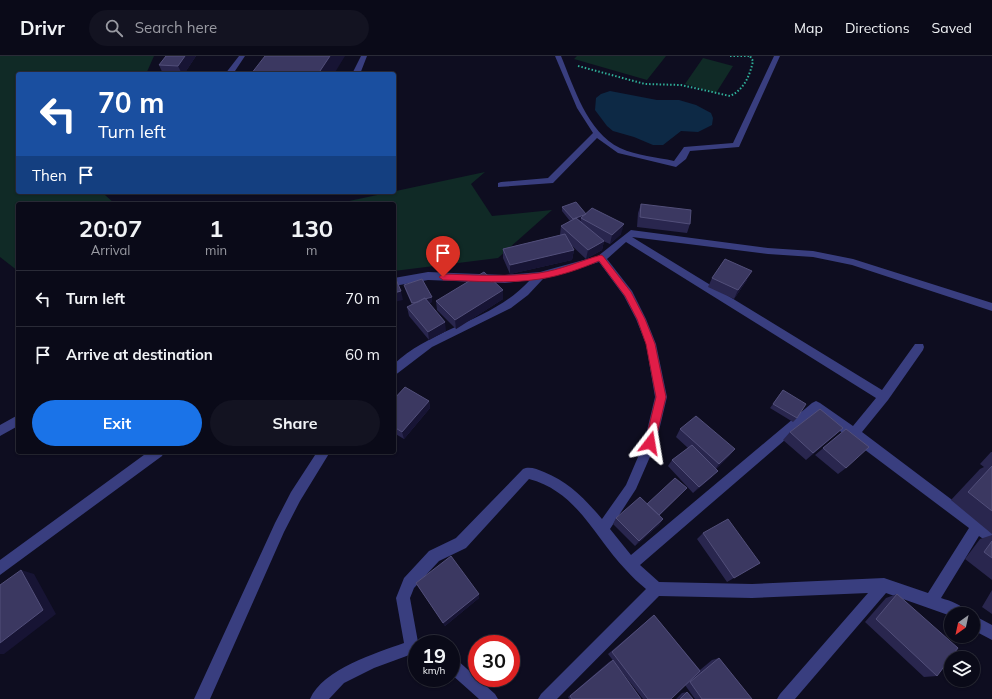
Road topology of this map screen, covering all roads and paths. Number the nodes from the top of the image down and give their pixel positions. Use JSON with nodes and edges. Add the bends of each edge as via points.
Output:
{"nodes":[{"id":1,"x":242,"y":56,"type":"edge"},
{"id":2,"x":364,"y":56,"type":"edge"},
{"id":3,"x":558,"y":56,"type":"edge"},
{"id":4,"x":730,"y":56,"type":"edge"},
{"id":5,"x":750,"y":56,"type":"edge"},
{"id":6,"x":777,"y":56,"type":"edge"},
{"id":7,"x":577,"y":66,"type":"dead end"},
{"id":8,"x":230,"y":72,"type":"edge"},
{"id":9,"x":357,"y":72,"type":"edge"},
{"id":10,"x":597,"y":134,"type":"junction"},
{"id":11,"x":501,"y":185,"type":"dead end"},
{"id":12,"x":626,"y":238,"type":"junction"},
{"id":13,"x":601,"y":258,"type":"junction"},
{"id":14,"x":540,"y":276,"type":"junction"},
{"id":15,"x":396,"y":282,"type":"edge"},
{"id":16,"x":992,"y":307,"type":"edge"},
{"id":17,"x":919,"y":347,"type":"dead end"},
{"id":18,"x":396,"y":369,"type":"edge"},
{"id":19,"x":884,"y":397,"type":"junction"},
{"id":20,"x":16,"y":421,"type":"edge"},
{"id":21,"x":0,"y":431,"type":"edge"},
{"id":22,"x":857,"y":435,"type":"junction"},
{"id":23,"x":155,"y":454,"type":"edge"},
{"id":24,"x":323,"y":454,"type":"edge"},
{"id":25,"x":977,"y":527,"type":"junction"},
{"id":26,"x":602,"y":529,"type":"junction"},
{"id":27,"x":992,"y":538,"type":"edge"},
{"id":28,"x":630,"y":565,"type":"junction"},
{"id":29,"x":0,"y":568,"type":"edge"},
{"id":30,"x":884,"y":585,"type":"junction"},
{"id":31,"x":656,"y":589,"type":"junction"},
{"id":32,"x":931,"y":601,"type":"junction"},
{"id":33,"x":944,"y":607,"type":"edge"},
{"id":34,"x":980,"y":626,"type":"edge"},
{"id":35,"x":992,"y":633,"type":"edge"},
{"id":36,"x":412,"y":635,"type":"edge"},
{"id":37,"x":408,"y":650,"type":"edge"},
{"id":38,"x":460,"y":672,"type":"edge"},
{"id":39,"x":202,"y":699,"type":"edge"},
{"id":40,"x":318,"y":699,"type":"edge"},
{"id":41,"x":490,"y":699,"type":"edge"},
{"id":42,"x":546,"y":699,"type":"edge"},
{"id":43,"x":785,"y":699,"type":"edge"}],
"edges":[{"from":1,"to":8,"type":"street"},
{"from":2,"to":9,"type":"street"},
{"from":3,"to":10,"type":"street","via":[[572,92]]},
{"from":4,"to":5,"type":"path"},
{"from":5,"to":7,"type":"path","via":[[753,61],[749,74],[739,91],[730,96],[681,85],[645,84]]},
{"from":6,"to":10,"type":"street","via":[[736,145],[687,149],[676,164],[617,150]]},
{"from":10,"to":11,"type":"street","via":[[550,181]]},
{"from":12,"to":13,"type":"street"},
{"from":12,"to":16,"type":"street","via":[[631,233],[768,251],[813,254],[853,262]]},
{"from":12,"to":19,"type":"street"},
{"from":13,"to":14,"type":"street"},
{"from":13,"to":26,"type":"street","via":[[628,294],[641,319],[651,344],[661,397],[650,443],[630,489]]},
{"from":14,"to":15,"type":"street","via":[[505,279],[428,276]]},
{"from":14,"to":18,"type":"street","via":[[511,303],[479,322],[422,346]]},
{"from":17,"to":19,"type":"street"},
{"from":19,"to":22,"type":"street","via":[[854,433]]},
{"from":20,"to":21,"type":"street"},
{"from":22,"to":25,"type":"street"},
{"from":22,"to":28,"type":"street","via":[[816,406]]},
{"from":23,"to":29,"type":"street"},
{"from":24,"to":39,"type":"street","via":[[293,502],[273,542],[222,660]]},
{"from":25,"to":27,"type":"street"},
{"from":25,"to":32,"type":"street"},
{"from":26,"to":28,"type":"street"},
{"from":26,"to":36,"type":"street","via":[[569,490],[543,476],[527,473],[461,543],[434,556],[409,583],[403,598]]},
{"from":28,"to":31,"type":"street"},
{"from":30,"to":31,"type":"street","via":[[752,591]]},
{"from":30,"to":32,"type":"street"},
{"from":30,"to":43,"type":"street"},
{"from":31,"to":42,"type":"street"},
{"from":32,"to":33,"type":"street"},
{"from":34,"to":35,"type":"street"},
{"from":37,"to":40,"type":"street","via":[[371,662],[339,678]]},
{"from":38,"to":41,"type":"street"}]}
